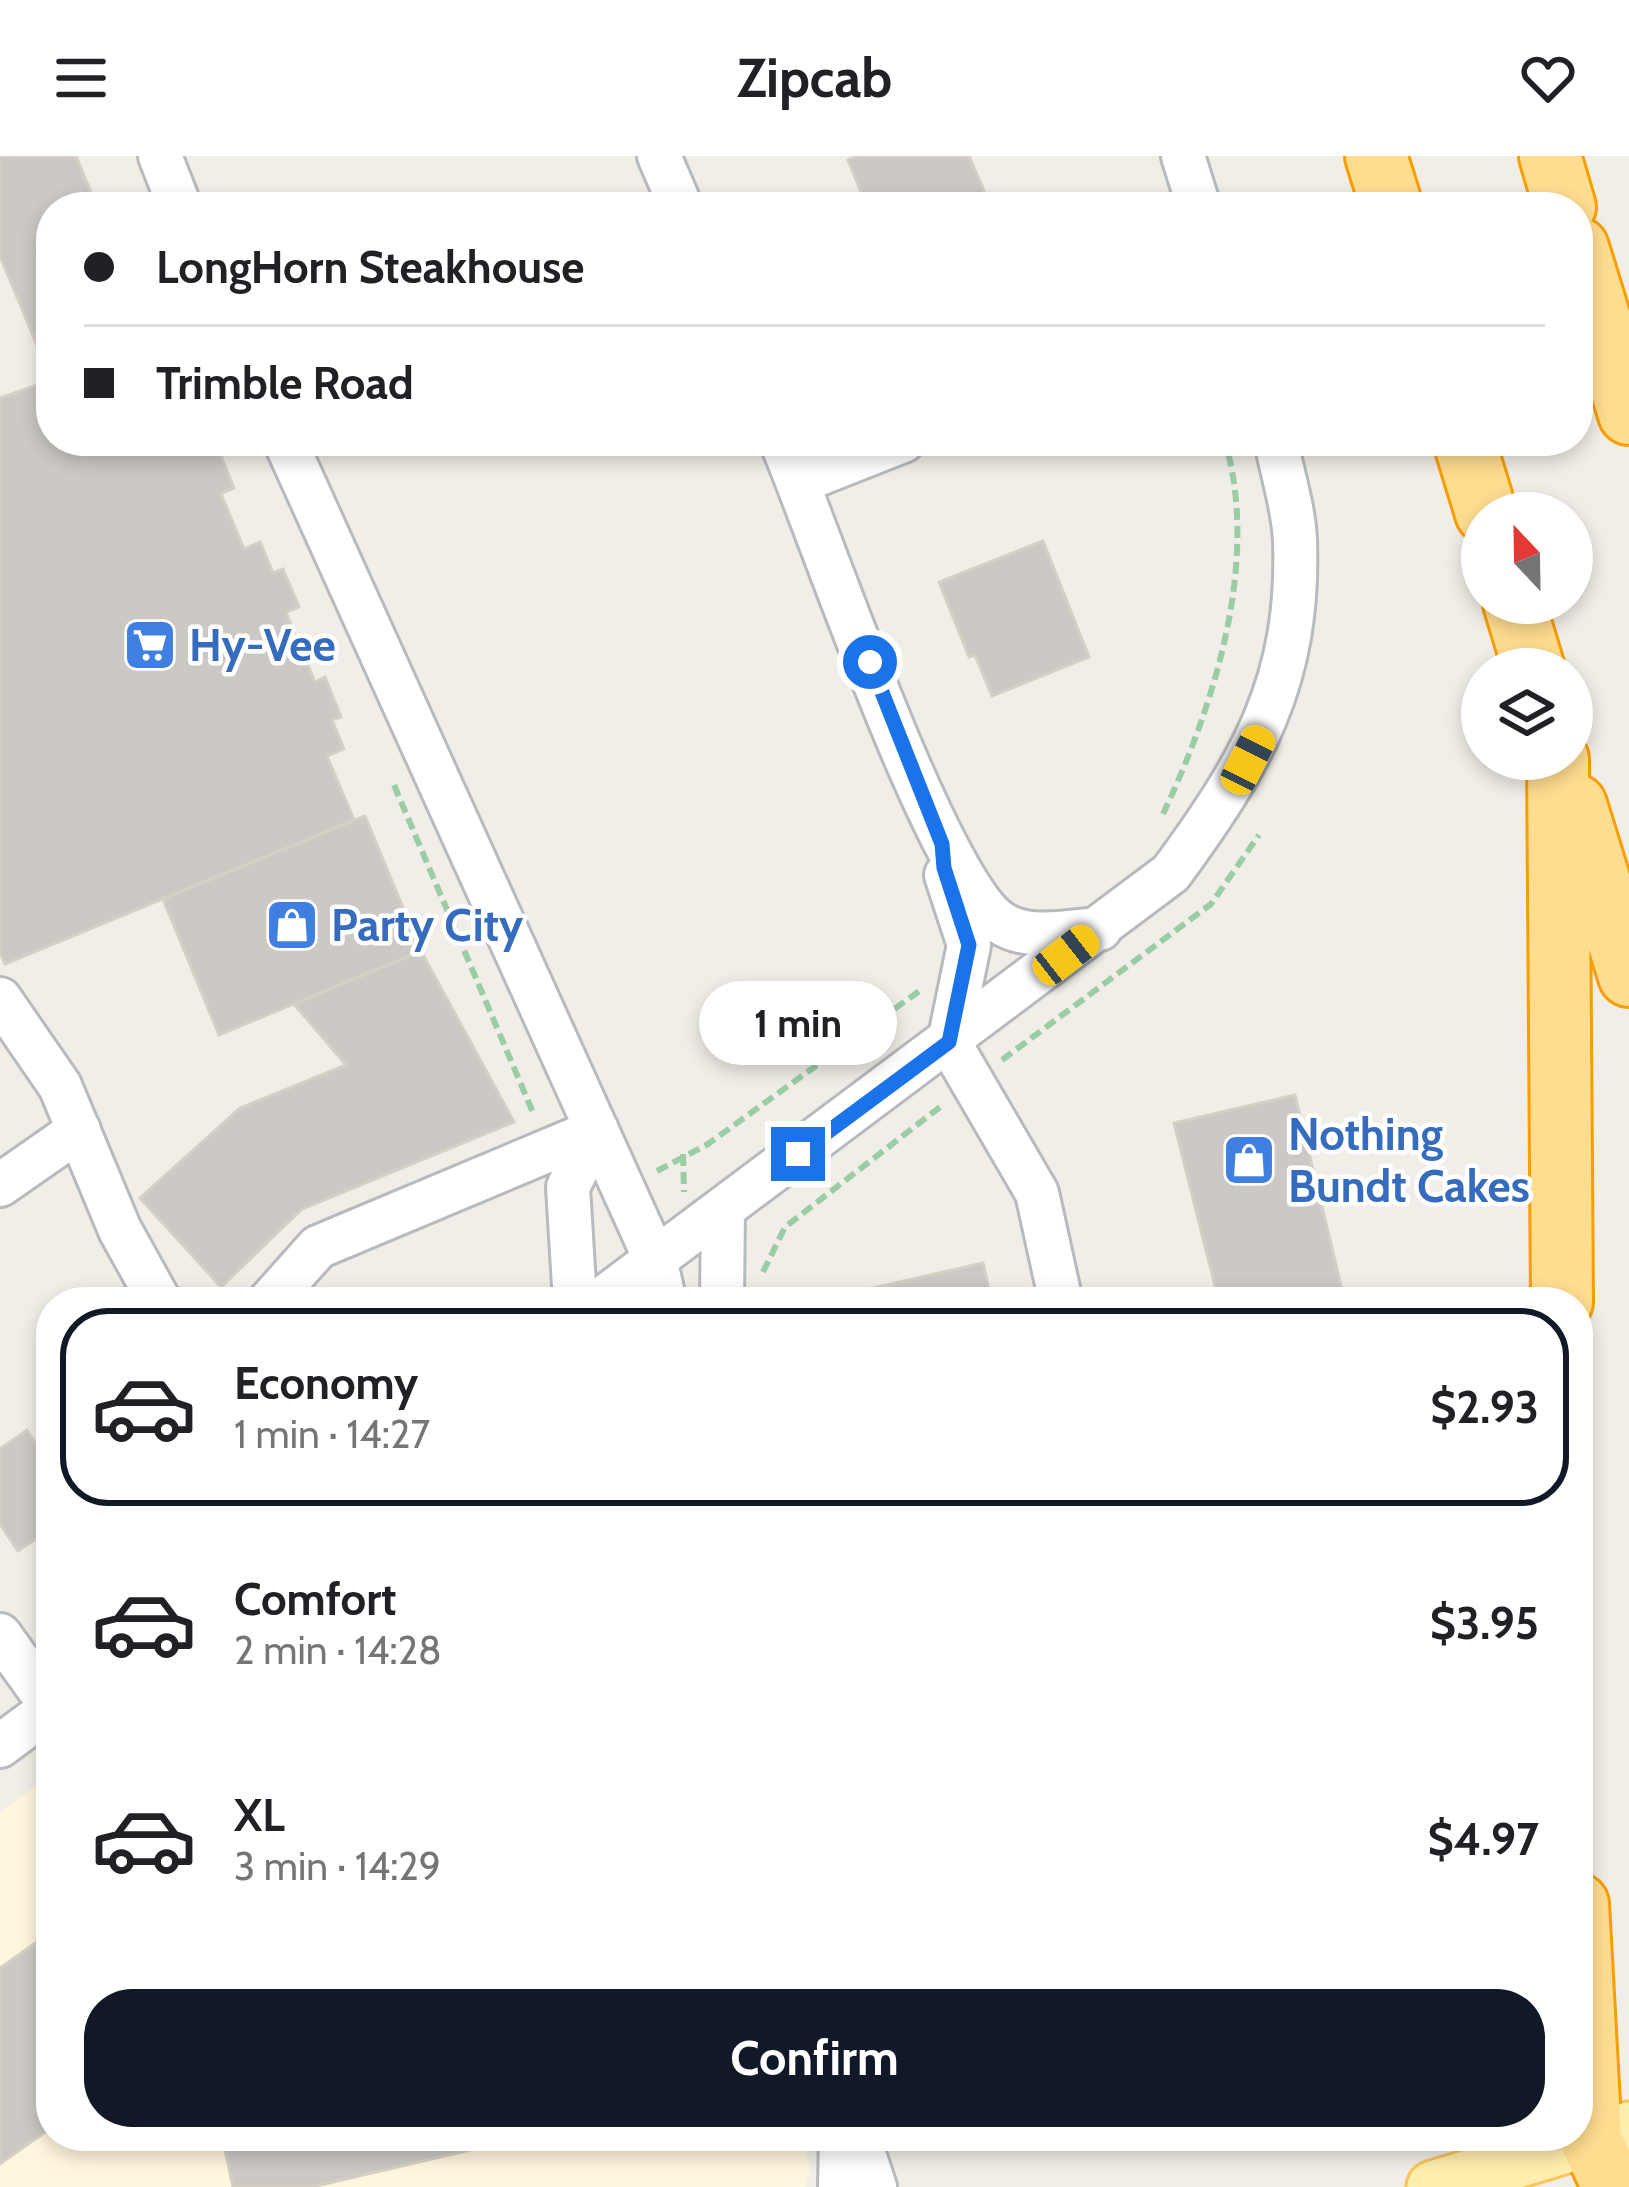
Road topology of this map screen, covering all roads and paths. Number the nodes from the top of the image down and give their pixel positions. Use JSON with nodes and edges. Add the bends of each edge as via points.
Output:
{"nodes":[{"id":1,"x":160,"y":156,"type":"edge"},
{"id":2,"x":659,"y":156,"type":"edge"},
{"id":3,"x":1183,"y":156,"type":"edge"},
{"id":4,"x":1376,"y":156,"type":"edge"},
{"id":5,"x":1550,"y":156,"type":"edge"},
{"id":6,"x":175,"y":192,"type":"edge"},
{"id":7,"x":675,"y":192,"type":"edge"},
{"id":8,"x":1194,"y":192,"type":"edge"},
{"id":9,"x":1387,"y":192,"type":"edge"},
{"id":10,"x":1561,"y":192,"type":"edge"},
{"id":11,"x":1593,"y":297,"type":"edge"},
{"id":12,"x":1629,"y":414,"type":"edge"},
{"id":13,"x":292,"y":456,"type":"edge"},
{"id":14,"x":788,"y":456,"type":"edge"},
{"id":15,"x":865,"y":456,"type":"edge"},
{"id":16,"x":1279,"y":456,"type":"edge"},
{"id":17,"x":1469,"y":456,"type":"edge"},
{"id":18,"x":799,"y":482,"type":"junction"},
{"id":19,"x":1480,"y":492,"type":"edge"},
{"id":20,"x":388,"y":770,"type":"dead end"},
{"id":21,"x":1560,"y":780,"type":"edge"},
{"id":22,"x":1567,"y":780,"type":"edge"},
{"id":23,"x":942,"y":844,"type":"junction"},
{"id":24,"x":1100,"y":929,"type":"junction"},
{"id":25,"x":1629,"y":976,"type":"edge"},
{"id":26,"x":0,"y":999,"type":"edge"},
{"id":27,"x":949,"y":1042,"type":"junction"},
{"id":28,"x":79,"y":1130,"type":"junction"},
{"id":29,"x":597,"y":1130,"type":"junction"},
{"id":30,"x":532,"y":1157,"type":"junction"},
{"id":31,"x":0,"y":1185,"type":"edge"},
{"id":32,"x":723,"y":1209,"type":"junction"},
{"id":33,"x":655,"y":1259,"type":"junction"},
{"id":34,"x":152,"y":1287,"type":"edge"},
{"id":35,"x":282,"y":1287,"type":"edge"},
{"id":36,"x":574,"y":1287,"type":"edge"},
{"id":37,"x":618,"y":1287,"type":"edge"},
{"id":38,"x":662,"y":1287,"type":"edge"},
{"id":39,"x":722,"y":1287,"type":"edge"},
{"id":40,"x":1058,"y":1287,"type":"edge"},
{"id":41,"x":1562,"y":1287,"type":"edge"},
{"id":42,"x":0,"y":1636,"type":"edge"},
{"id":43,"x":36,"y":1686,"type":"edge"},
{"id":44,"x":36,"y":1718,"type":"edge"},
{"id":45,"x":0,"y":1746,"type":"edge"},
{"id":46,"x":1593,"y":2016,"type":"edge"},
{"id":47,"x":841,"y":2151,"type":"edge"},
{"id":48,"x":863,"y":2151,"type":"edge"},
{"id":49,"x":1611,"y":2151,"type":"edge"},
{"id":50,"x":840,"y":2187,"type":"edge"},
{"id":51,"x":875,"y":2187,"type":"edge"},
{"id":52,"x":1433,"y":2187,"type":"edge"}],
"edges":[{"from":1,"to":6,"type":"street"},
{"from":2,"to":7,"type":"street"},
{"from":3,"to":8,"type":"street"},
{"from":4,"to":9,"type":"highway"},
{"from":5,"to":10,"type":"highway"},
{"from":11,"to":12,"type":"highway"},
{"from":13,"to":29,"type":"street"},
{"from":14,"to":18,"type":"street"},
{"from":15,"to":18,"type":"street"},
{"from":16,"to":24,"type":"street","via":[[1295,538],[1293,605],[1282,675],[1261,734],[1171,873]]},
{"from":17,"to":19,"type":"highway"},
{"from":18,"to":23,"type":"street"},
{"from":20,"to":30,"type":"path","via":[[536,1119]]},
{"from":21,"to":41,"type":"highway"},
{"from":22,"to":25,"type":"highway"},
{"from":23,"to":24,"type":"street","via":[[1002,925],[1036,934]]},
{"from":23,"to":27,"type":"street","via":[[969,945]]},
{"from":24,"to":27,"type":"street"},
{"from":26,"to":28,"type":"street","via":[[60,1086]]},
{"from":27,"to":32,"type":"street"},
{"from":27,"to":40,"type":"street","via":[[1037,1193]]},
{"from":28,"to":31,"type":"street"},
{"from":28,"to":34,"type":"street"},
{"from":29,"to":30,"type":"street"},
{"from":29,"to":33,"type":"street"},
{"from":29,"to":36,"type":"street","via":[[568,1187]]},
{"from":30,"to":35,"type":"street","via":[[318,1247]]},
{"from":32,"to":33,"type":"street"},
{"from":32,"to":39,"type":"street"},
{"from":33,"to":37,"type":"street"},
{"from":33,"to":38,"type":"street"},
{"from":42,"to":43,"type":"street"},
{"from":44,"to":45,"type":"street"},
{"from":46,"to":49,"type":"highway"},
{"from":47,"to":50,"type":"street"},
{"from":48,"to":51,"type":"street"},
{"from":49,"to":52,"type":"main road"}]}
